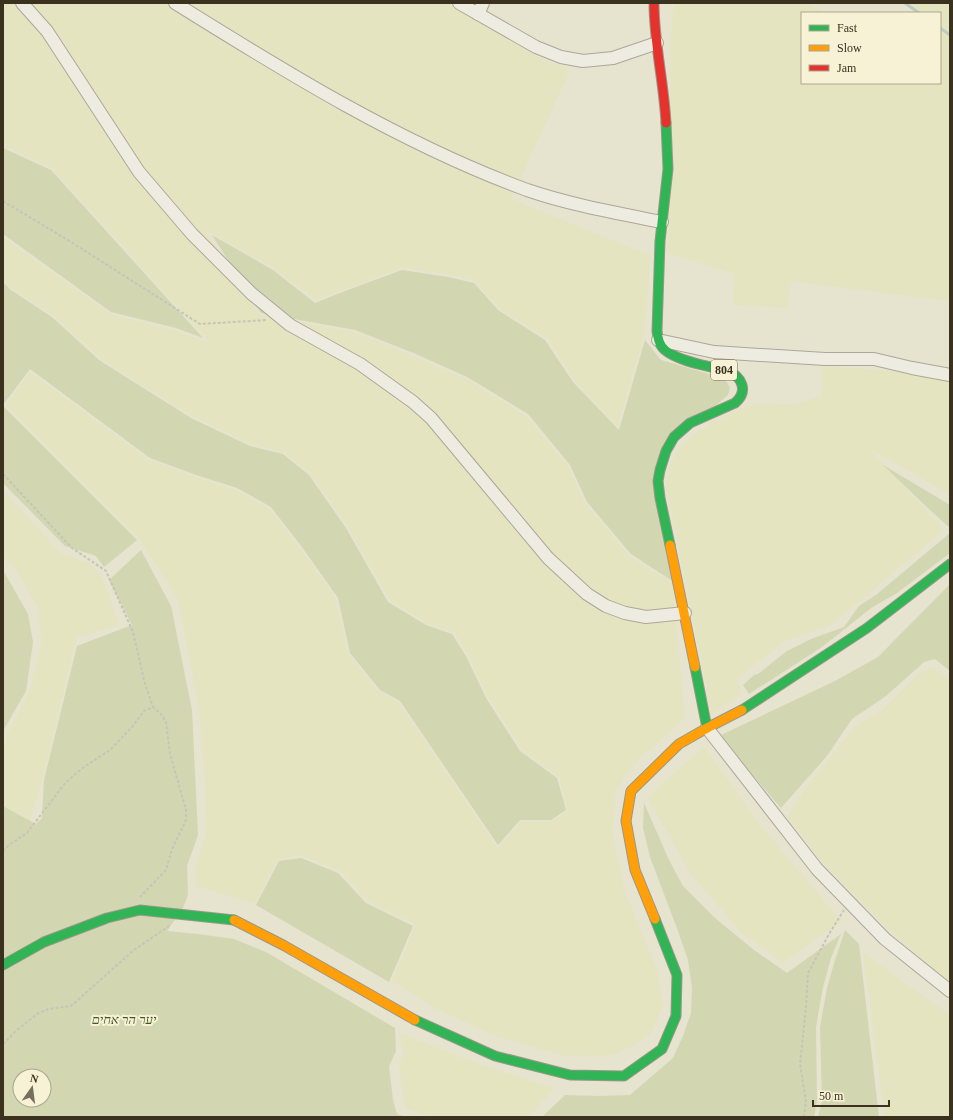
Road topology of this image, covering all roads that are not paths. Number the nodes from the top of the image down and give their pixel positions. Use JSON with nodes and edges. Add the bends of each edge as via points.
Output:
{"nodes":[{"id":1,"x":175,"y":3,"type":"edge"},
{"id":2,"x":459,"y":3,"type":"edge"},
{"id":3,"x":654,"y":3,"type":"edge"},
{"id":4,"x":27,"y":5,"type":"edge"},
{"id":5,"x":194,"y":8,"type":"edge"},
{"id":6,"x":480,"y":8,"type":"edge"},
{"id":7,"x":657,"y":43,"type":"junction"},
{"id":8,"x":662,"y":222,"type":"junction"},
{"id":9,"x":658,"y":340,"type":"junction"},
{"id":10,"x":950,"y":375,"type":"edge"},
{"id":11,"x":950,"y":564,"type":"edge"},
{"id":12,"x":685,"y":613,"type":"junction"},
{"id":13,"x":706,"y":728,"type":"junction"},
{"id":14,"x":3,"y":965,"type":"edge"},
{"id":15,"x":950,"y":991,"type":"edge"}],
"edges":[{"from":1,"to":5,"type":"street"},
{"from":2,"to":6,"type":"street"},
{"from":3,"to":7,"type":"main road"},
{"from":4,"to":12,"type":"street","via":[[47,31],[139,172],[192,234],[252,294],[290,325],[360,364],[431,418],[548,558],[587,594],[606,606],[625,613],[646,617]]},
{"from":5,"to":8,"type":"street","via":[[262,57],[380,124],[465,165],[528,190],[573,204]]},
{"from":6,"to":7,"type":"street","via":[[536,48],[561,57],[583,61],[613,58]]},
{"from":7,"to":8,"type":"main road","via":[[665,105],[668,169]]},
{"from":8,"to":9,"type":"main road"},
{"from":9,"to":10,"type":"street","via":[[714,352],[825,359],[874,359]]},
{"from":9,"to":12,"type":"main road","number":"804","via":[[661,347],[674,356],[726,370],[738,380],[743,391],[735,403],[690,423],[674,437],[660,470],[660,498]]},
{"from":11,"to":13,"type":"main road","via":[[867,628],[736,714]]},
{"from":12,"to":13,"type":"main road","number":"804"},
{"from":13,"to":14,"type":"main road","via":[[679,744],[631,790],[626,821],[635,870],[677,975],[676,1016],[662,1049],[624,1076],[570,1075],[495,1056],[421,1023],[232,919],[140,910],[107,918],[44,942]]},
{"from":13,"to":15,"type":"street","via":[[817,870],[884,940]]}]}
